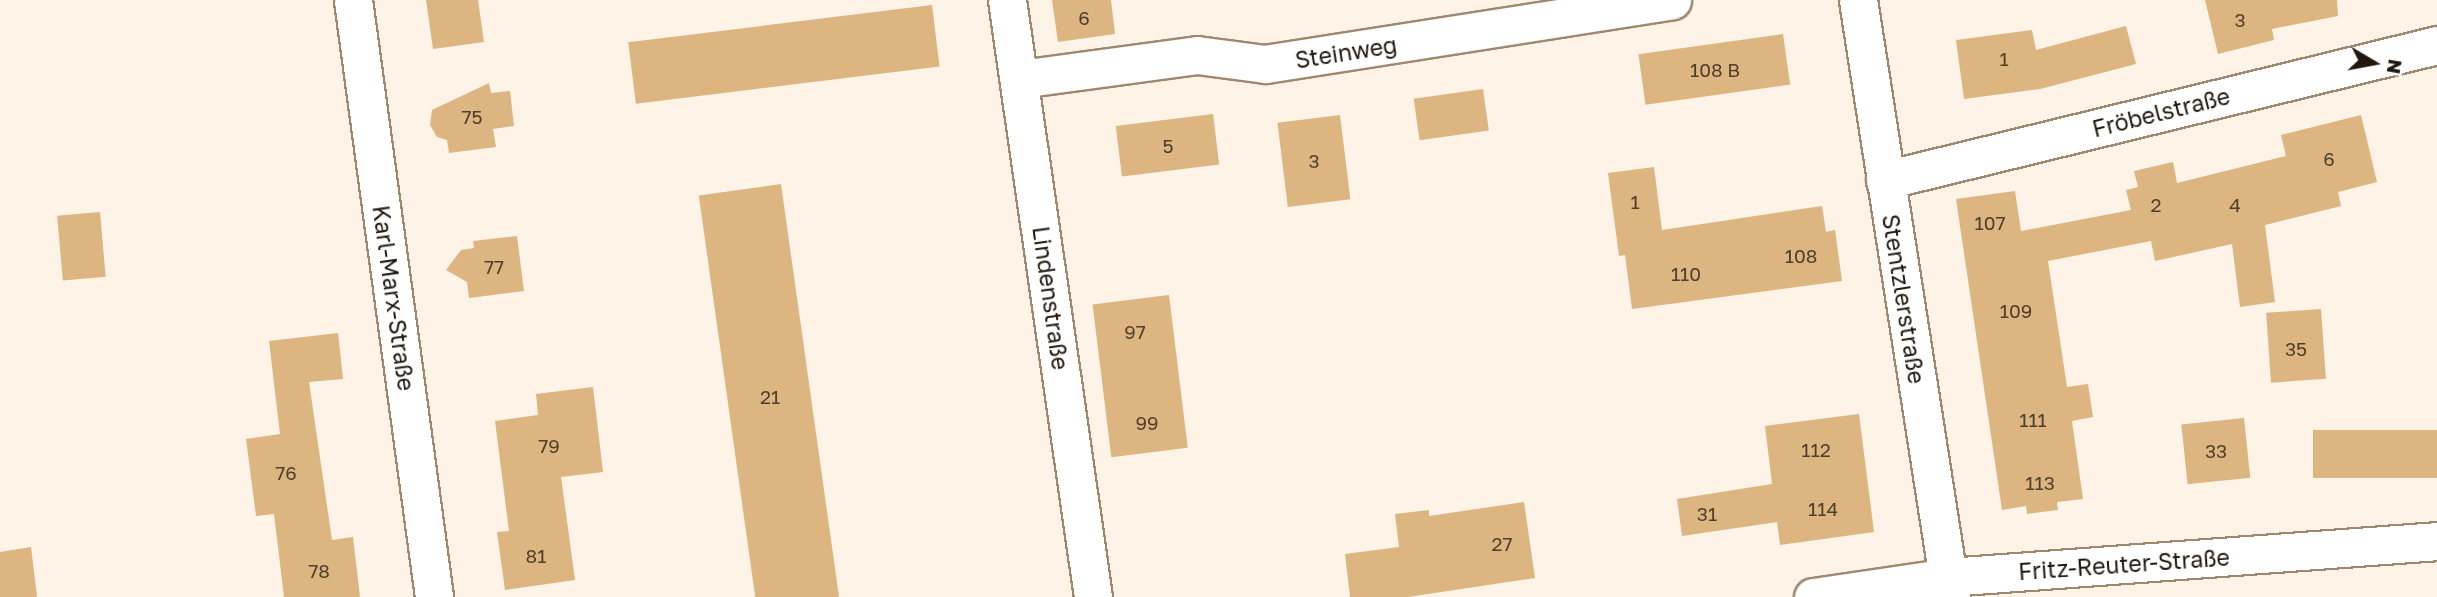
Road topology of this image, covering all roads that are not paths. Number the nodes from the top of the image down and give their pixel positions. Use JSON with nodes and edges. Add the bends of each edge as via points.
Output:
{"nodes":[{"id":1,"x":353,"y":0,"type":"edge"},
{"id":2,"x":1007,"y":0,"type":"edge"},
{"id":3,"x":1672,"y":0,"type":"edge"},
{"id":4,"x":1858,"y":0,"type":"edge"},
{"id":5,"x":2437,"y":44,"type":"edge"},
{"id":6,"x":1020,"y":79,"type":"junction"},
{"id":7,"x":1885,"y":180,"type":"junction"},
{"id":8,"x":2437,"y":541,"type":"edge"},
{"id":9,"x":1950,"y":587,"type":"edge"},
{"id":10,"x":434,"y":597,"type":"edge"},
{"id":11,"x":1093,"y":597,"type":"edge"},
{"id":12,"x":1812,"y":597,"type":"edge"}],
"edges":[{"from":1,"to":10,"type":"street","name":"Karl-Marx-Straße"},
{"from":2,"to":6,"type":"street","name":"Lindenstraße"},
{"from":3,"to":6,"type":"street","name":"Steinweg","via":[[1265,64],[1197,55]]},
{"from":4,"to":7,"type":"street","name":"Stentzlerstraße"},
{"from":5,"to":7,"type":"street","name":"Fröbelstraße"},
{"from":6,"to":11,"type":"street","name":"Lindenstraße"},
{"from":7,"to":9,"type":"street","name":"Stentzlerstraße"},
{"from":8,"to":9,"type":"street","name":"Fritz-Reuter-Straße"},
{"from":9,"to":12,"type":"street","name":"Fritz-Reuter-Straße"}]}
